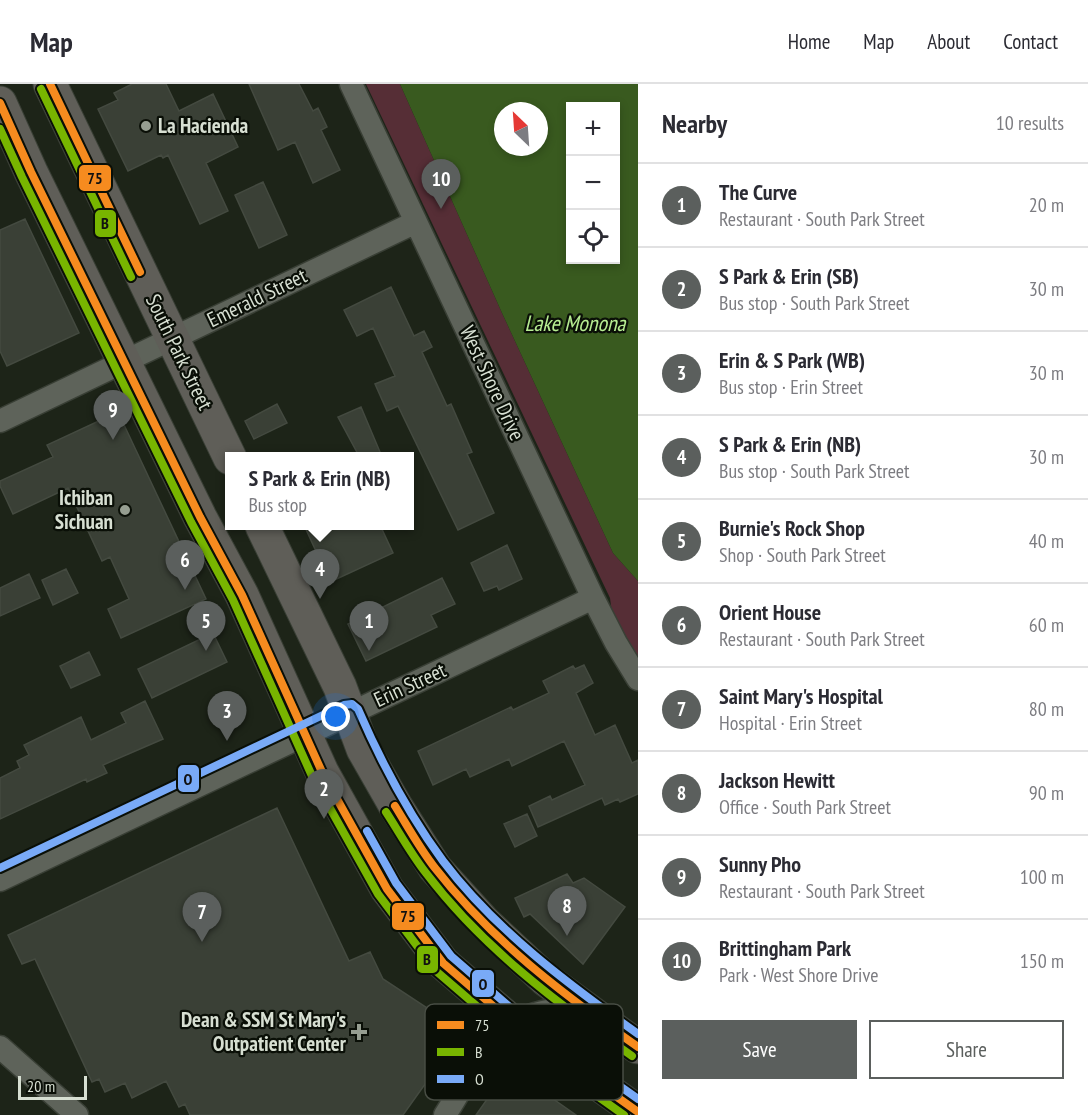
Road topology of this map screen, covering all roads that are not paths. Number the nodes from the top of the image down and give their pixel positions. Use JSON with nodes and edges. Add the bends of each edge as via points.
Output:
{"nodes":[{"id":1,"x":50,"y":84,"type":"edge"},
{"id":2,"x":351,"y":84,"type":"edge"},
{"id":3,"x":0,"y":103,"type":"edge"},
{"id":4,"x":416,"y":222,"type":"junction"},
{"id":5,"x":172,"y":339,"type":"junction"},
{"id":6,"x":125,"y":362,"type":"junction"},
{"id":7,"x":0,"y":421,"type":"edge"},
{"id":8,"x":227,"y":452,"type":"edge"},
{"id":9,"x":264,"y":530,"type":"edge"},
{"id":10,"x":592,"y":597,"type":"junction"},
{"id":11,"x":638,"y":679,"type":"edge"},
{"id":12,"x":349,"y":714,"type":"junction"},
{"id":13,"x":305,"y":735,"type":"junction"},
{"id":14,"x":0,"y":880,"type":"edge"},
{"id":15,"x":491,"y":1004,"type":"edge"},
{"id":16,"x":579,"y":1004,"type":"edge"},
{"id":17,"x":623,"y":1036,"type":"edge"},
{"id":18,"x":0,"y":1047,"type":"edge"},
{"id":19,"x":638,"y":1047,"type":"edge"},
{"id":20,"x":455,"y":1100,"type":"edge"},
{"id":21,"x":621,"y":1100,"type":"edge"},
{"id":22,"x":638,"y":1112,"type":"edge"},
{"id":23,"x":77,"y":1115,"type":"edge"},
{"id":24,"x":445,"y":1115,"type":"edge"}],
"edges":[{"from":1,"to":5,"type":"main road","name":"South Park Street"},
{"from":2,"to":4,"type":"street","name":"West Shore Drive"},
{"from":3,"to":6,"type":"main road"},
{"from":4,"to":5,"type":"street","name":"Emerald Street"},
{"from":4,"to":10,"type":"street","name":"West Shore Drive"},
{"from":5,"to":6,"type":"street","name":"Emerald Street"},
{"from":5,"to":8,"type":"main road","name":"South Park Street"},
{"from":6,"to":7,"type":"street","name":"Emerald Street"},
{"from":6,"to":13,"type":"main road","via":[[242,595]]},
{"from":9,"to":12,"type":"main road","via":[[340,687]]},
{"from":10,"to":11,"type":"street","name":"West Shore Drive"},
{"from":10,"to":12,"type":"street","name":"Erin Street"},
{"from":12,"to":13,"type":"street","name":"Erin Street"},
{"from":12,"to":16,"type":"main road","via":[[363,749],[435,868],[484,922],[545,979]]},
{"from":13,"to":14,"type":"street","name":"Erin Street"},
{"from":13,"to":15,"type":"main road","via":[[387,889],[443,963]]},
{"from":17,"to":19,"type":"main road"},
{"from":18,"to":23,"type":"street"},
{"from":20,"to":24,"type":"street"},
{"from":21,"to":22,"type":"main road"}]}
